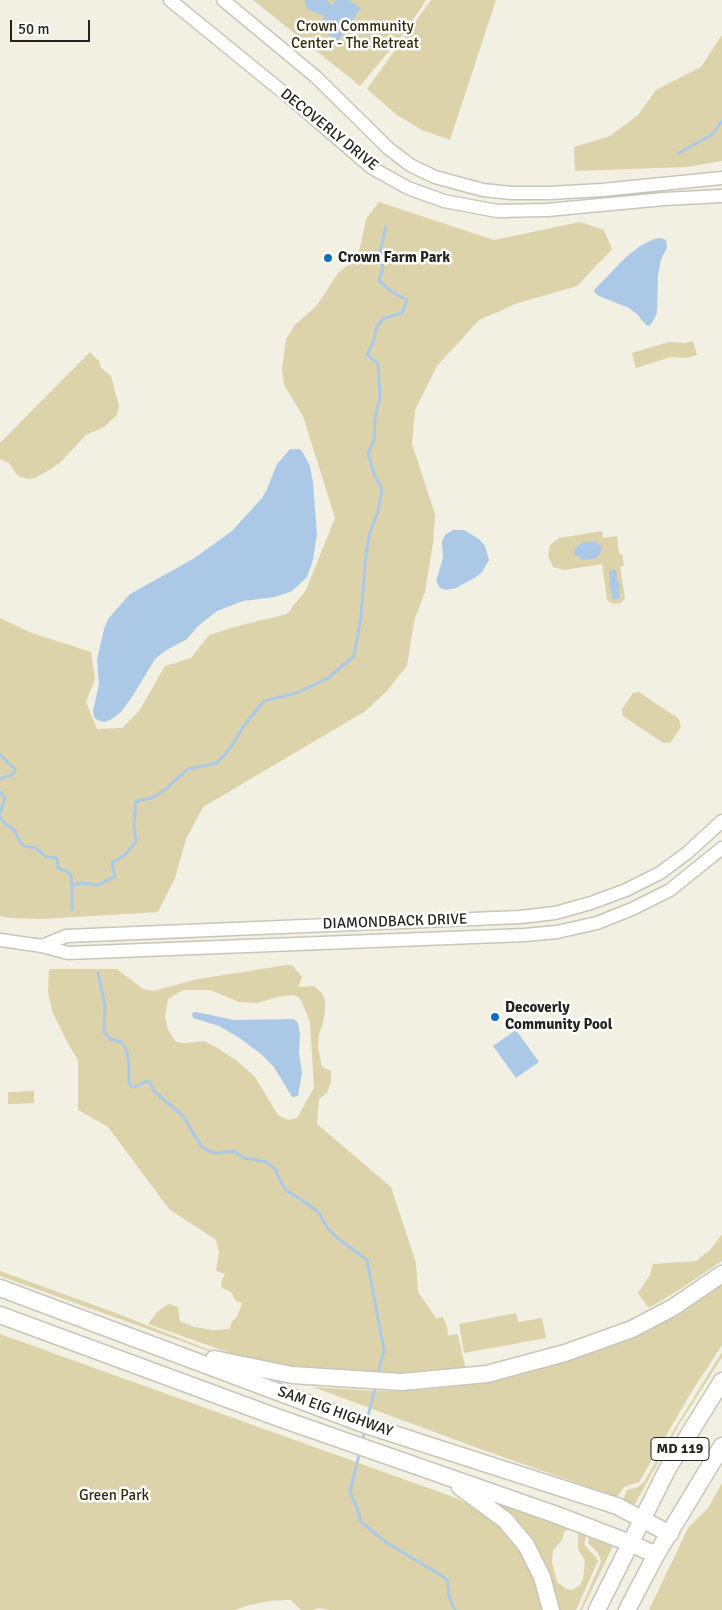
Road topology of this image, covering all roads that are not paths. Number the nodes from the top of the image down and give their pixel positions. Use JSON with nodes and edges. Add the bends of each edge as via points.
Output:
{"nodes":[{"id":1,"x":170,"y":0,"type":"edge"},
{"id":2,"x":223,"y":0,"type":"edge"},
{"id":3,"x":722,"y":178,"type":"edge"},
{"id":4,"x":703,"y":180,"type":"junction"},
{"id":5,"x":705,"y":196,"type":"junction"},
{"id":6,"x":722,"y":196,"type":"edge"},
{"id":7,"x":722,"y":821,"type":"edge"},
{"id":8,"x":722,"y":848,"type":"edge"},
{"id":9,"x":0,"y":940,"type":"edge"},
{"id":10,"x":42,"y":946,"type":"junction"},
{"id":11,"x":722,"y":1274,"type":"edge"},
{"id":12,"x":0,"y":1288,"type":"edge"},
{"id":13,"x":0,"y":1315,"type":"edge"},
{"id":14,"x":157,"y":1347,"type":"junction"},
{"id":15,"x":722,"y":1382,"type":"edge"},
{"id":16,"x":722,"y":1446,"type":"edge"},
{"id":17,"x":442,"y":1474,"type":"junction"},
{"id":18,"x":642,"y":1519,"type":"junction"},
{"id":19,"x":670,"y":1534,"type":"junction"},
{"id":20,"x":630,"y":1543,"type":"junction"},
{"id":21,"x":656,"y":1555,"type":"junction"},
{"id":22,"x":551,"y":1610,"type":"edge"},
{"id":23,"x":598,"y":1610,"type":"edge"},
{"id":24,"x":627,"y":1610,"type":"edge"}],
"edges":[{"from":1,"to":5,"type":"street","name":"DECOVERLY DRIVE","via":[[372,168],[408,188],[444,201],[497,211],[547,210]]},
{"from":2,"to":4,"type":"street","name":"DECOVERLY DRIVE","via":[[316,77],[388,148],[410,165],[436,177],[483,190],[549,194]]},
{"from":3,"to":4,"type":"street","name":"DECOVERLY DRIVE"},
{"from":4,"to":5,"type":"street"},
{"from":5,"to":6,"type":"street","name":"DECOVERLY DRIVE"},
{"from":7,"to":10,"type":"street","name":"DIAMONDBACK DRIVE","via":[[660,873],[592,903],[555,913],[66,936]]},
{"from":8,"to":10,"type":"street","name":"DIAMONDBACK DRIVE","via":[[670,890],[597,923],[557,932],[68,953]]},
{"from":9,"to":10,"type":"street","name":"DIAMONDBACK DRIVE"},
{"from":11,"to":14,"type":"main road","via":[[672,1308],[632,1329],[565,1353],[487,1374],[402,1382],[292,1375]]},
{"from":12,"to":14,"type":"main road","name":"SAM EIG HIGHWAY"},
{"from":13,"to":17,"type":"main road","name":"SAM EIG HIGHWAY"},
{"from":14,"to":18,"type":"main road","name":"SAM EIG HIGHWAY","via":[[367,1425],[617,1506]]},
{"from":15,"to":18,"type":"main road","number":"MD 119","via":[[668,1468]]},
{"from":16,"to":19,"type":"main road","number":"MD 119"},
{"from":17,"to":20,"type":"main road","name":"SAM EIG HIGHWAY"},
{"from":17,"to":22,"type":"main road","via":[[505,1520],[526,1546],[542,1577]]},
{"from":18,"to":19,"type":"main road","name":"SAM EIG HIGHWAY"},
{"from":18,"to":20,"type":"main road","number":"MD 119"},
{"from":19,"to":21,"type":"main road","number":"MD 119"},
{"from":20,"to":21,"type":"main road","name":"SAM EIG HIGHWAY"},
{"from":20,"to":23,"type":"main road","number":"MD 119"},
{"from":21,"to":24,"type":"main road","number":"MD 119"}]}
